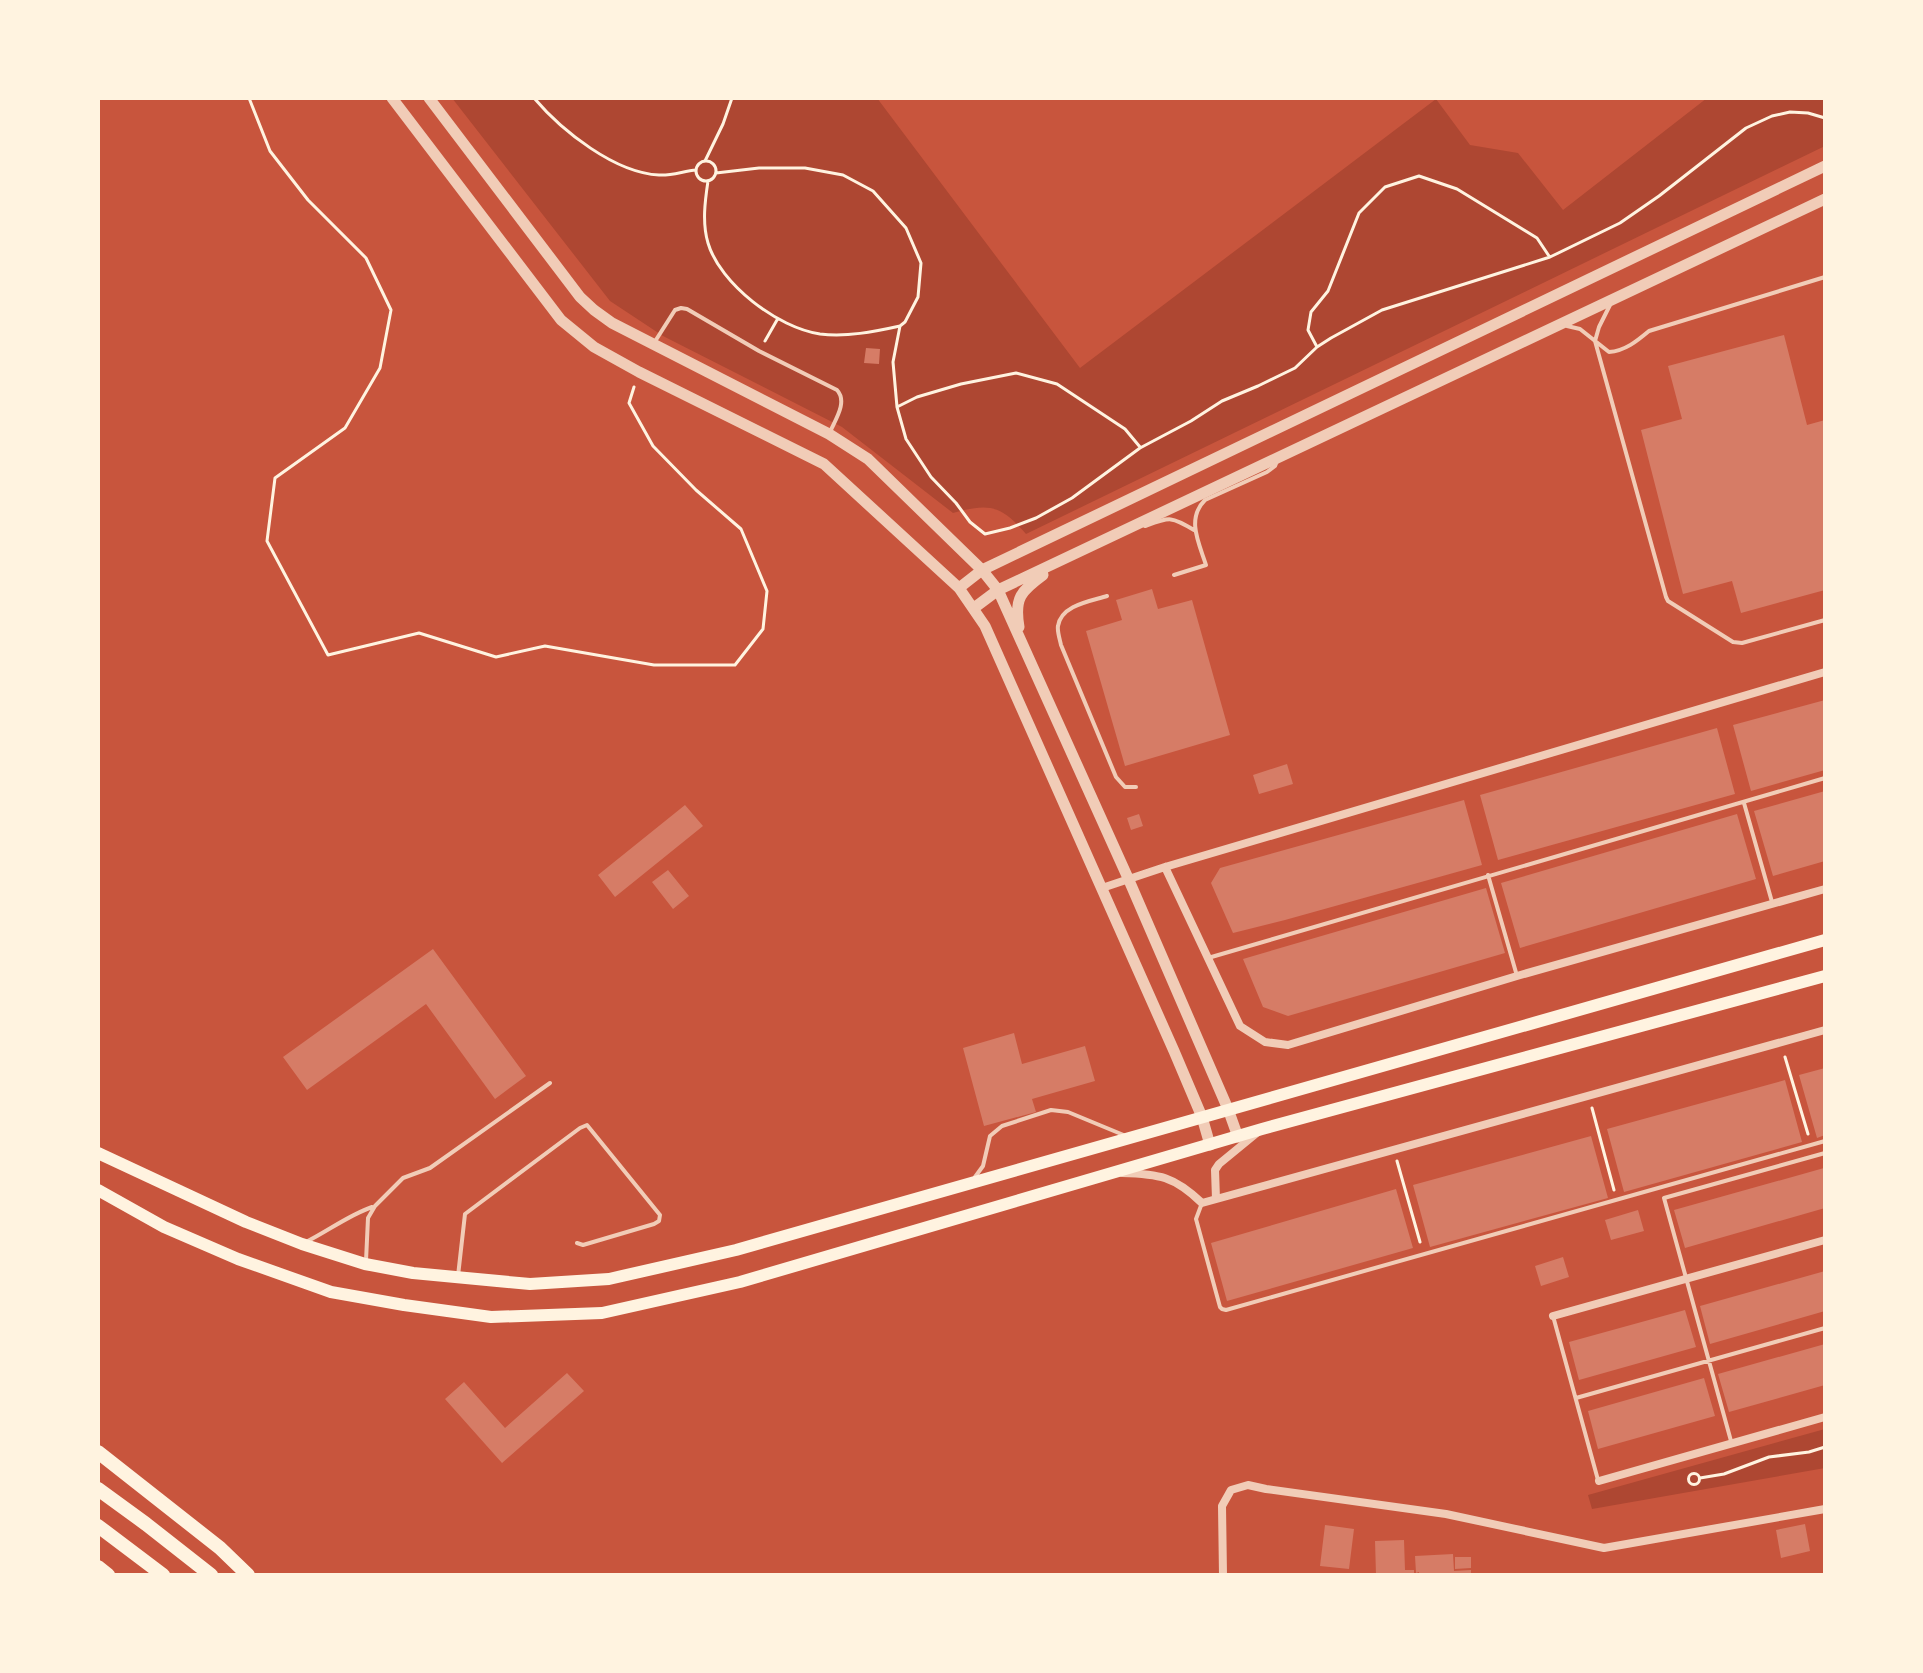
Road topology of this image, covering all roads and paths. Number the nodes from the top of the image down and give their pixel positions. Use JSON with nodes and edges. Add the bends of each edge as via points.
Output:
{"nodes":[{"id":1,"x":249,"y":98,"type":"edge"},
{"id":2,"x":392,"y":98,"type":"edge"},
{"id":3,"x":429,"y":98,"type":"edge"},
{"id":4,"x":534,"y":98,"type":"edge"},
{"id":5,"x":732,"y":98,"type":"edge"},
{"id":6,"x":1825,"y":118,"type":"edge"},
{"id":7,"x":705,"y":161,"type":"junction"},
{"id":8,"x":1825,"y":166,"type":"edge"},
{"id":9,"x":696,"y":170,"type":"junction"},
{"id":10,"x":716,"y":173,"type":"junction"},
{"id":11,"x":708,"y":181,"type":"junction"},
{"id":12,"x":1825,"y":199,"type":"edge"},
{"id":13,"x":1550,"y":257,"type":"junction"},
{"id":14,"x":1825,"y":277,"type":"edge"},
{"id":15,"x":1613,"y":301,"type":"junction"},
{"id":16,"x":778,"y":319,"type":"junction"},
{"id":17,"x":900,"y":326,"type":"junction"},
{"id":18,"x":1560,"y":326,"type":"junction"},
{"id":19,"x":1595,"y":341,"type":"junction"},
{"id":20,"x":652,"y":345,"type":"junction"},
{"id":21,"x":1317,"y":347,"type":"junction"},
{"id":22,"x":759,"y":351,"type":"junction"},
{"id":23,"x":639,"y":372,"type":"junction"},
{"id":24,"x":897,"y":407,"type":"junction"},
{"id":25,"x":829,"y":434,"type":"junction"},
{"id":26,"x":1140,"y":448,"type":"junction"},
{"id":27,"x":1278,"y":459,"type":"junction"},
{"id":28,"x":1194,"y":530,"type":"junction"},
{"id":29,"x":1110,"y":538,"type":"junction"},
{"id":30,"x":1063,"y":560,"type":"junction"},
{"id":31,"x":982,"y":570,"type":"junction"},
{"id":32,"x":1174,"y":575,"type":"dead end"},
{"id":33,"x":959,"y":588,"type":"junction"},
{"id":34,"x":998,"y":590,"type":"junction"},
{"id":35,"x":1107,"y":596,"type":"dead end"},
{"id":36,"x":974,"y":608,"type":"junction"},
{"id":37,"x":1825,"y":620,"type":"edge"},
{"id":38,"x":1022,"y":643,"type":"junction"},
{"id":39,"x":1825,"y":672,"type":"edge"},
{"id":40,"x":1825,"y":778,"type":"edge"},
{"id":41,"x":1136,"y":787,"type":"dead end"},
{"id":42,"x":1744,"y":802,"type":"junction"},
{"id":43,"x":1165,"y":867,"type":"junction"},
{"id":44,"x":1488,"y":875,"type":"junction"},
{"id":45,"x":1128,"y":878,"type":"junction"},
{"id":46,"x":1102,"y":888,"type":"junction"},
{"id":47,"x":1825,"y":889,"type":"edge"},
{"id":48,"x":1773,"y":904,"type":"junction"},
{"id":49,"x":1825,"y":940,"type":"edge"},
{"id":50,"x":1208,"y":958,"type":"junction"},
{"id":51,"x":1517,"y":976,"type":"junction"},
{"id":52,"x":1825,"y":976,"type":"edge"},
{"id":53,"x":1825,"y":1030,"type":"edge"},
{"id":54,"x":1781,"y":1043,"type":"junction"},
{"id":55,"x":550,"y":1083,"type":"dead end"},
{"id":56,"x":1588,"y":1096,"type":"junction"},
{"id":57,"x":1228,"y":1109,"type":"junction"},
{"id":58,"x":1202,"y":1117,"type":"junction"},
{"id":59,"x":1262,"y":1129,"type":"junction"},
{"id":60,"x":1238,"y":1137,"type":"junction"},
{"id":61,"x":1128,"y":1138,"type":"junction"},
{"id":62,"x":1825,"y":1141,"type":"edge"},
{"id":63,"x":1210,"y":1145,"type":"junction"},
{"id":64,"x":1811,"y":1145,"type":"junction"},
{"id":65,"x":1394,"y":1150,"type":"junction"},
{"id":66,"x":98,"y":1153,"type":"edge"},
{"id":67,"x":1825,"y":1153,"type":"edge"},
{"id":68,"x":1114,"y":1172,"type":"junction"},
{"id":69,"x":971,"y":1182,"type":"junction"},
{"id":70,"x":98,"y":1193,"type":"edge"},
{"id":71,"x":1216,"y":1199,"type":"junction"},
{"id":72,"x":1617,"y":1201,"type":"junction"},
{"id":73,"x":1202,"y":1203,"type":"junction"},
{"id":74,"x":375,"y":1206,"type":"junction"},
{"id":75,"x":1825,"y":1240,"type":"edge"},
{"id":76,"x":577,"y":1243,"type":"dead end"},
{"id":77,"x":302,"y":1244,"type":"junction"},
{"id":78,"x":1423,"y":1254,"type":"junction"},
{"id":79,"x":365,"y":1264,"type":"junction"},
{"id":80,"x":458,"y":1278,"type":"junction"},
{"id":81,"x":1687,"y":1279,"type":"junction"},
{"id":82,"x":1553,"y":1316,"type":"joint"},
{"id":83,"x":1825,"y":1328,"type":"edge"},
{"id":84,"x":1709,"y":1360,"type":"junction"},
{"id":85,"x":1576,"y":1398,"type":"junction"},
{"id":86,"x":1825,"y":1417,"type":"edge"},
{"id":87,"x":1732,"y":1444,"type":"junction"},
{"id":88,"x":1825,"y":1447,"type":"edge"},
{"id":89,"x":98,"y":1452,"type":"edge"},
{"id":90,"x":1700,"y":1478,"type":"dead end"},
{"id":91,"x":1599,"y":1481,"type":"joint"},
{"id":92,"x":98,"y":1489,"type":"edge"},
{"id":93,"x":1825,"y":1509,"type":"edge"},
{"id":94,"x":98,"y":1526,"type":"edge"},
{"id":95,"x":98,"y":1567,"type":"edge"},
{"id":96,"x":108,"y":1575,"type":"edge"},
{"id":97,"x":163,"y":1575,"type":"edge"},
{"id":98,"x":211,"y":1575,"type":"edge"},
{"id":99,"x":248,"y":1575,"type":"edge"},
{"id":100,"x":1223,"y":1575,"type":"edge"}],
"edges":[{"from":1,"to":23,"type":"path","via":[[270,151],[308,200],[366,258],[391,310],[380,368],[345,428],[275,478],[267,541],[328,655],[419,633],[496,657],[545,646],[654,665],[735,665],[763,629],[767,591],[741,529],[653,446],[629,403]]},
{"from":2,"to":23,"type":"street","via":[[561,320],[594,347]]},
{"from":3,"to":20,"type":"street","via":[[580,297]]},
{"from":4,"to":9,"type":"path","via":[[618,166],[659,175]]},
{"from":5,"to":7,"type":"path"},
{"from":6,"to":13,"type":"path","via":[[1790,112],[1746,128],[1620,223]]},
{"from":7,"to":9,"type":"path"},
{"from":7,"to":10,"type":"path"},
{"from":8,"to":31,"type":"street"},
{"from":9,"to":11,"type":"path","via":[[699,179]]},
{"from":10,"to":11,"type":"path"},
{"from":10,"to":17,"type":"path","via":[[805,168],[843,175],[873,191],[906,228],[921,263],[918,297]]},
{"from":11,"to":16,"type":"path","via":[[708,243],[720,267],[744,294]]},
{"from":12,"to":15,"type":"street"},
{"from":13,"to":21,"type":"path","via":[[1382,310]]},
{"from":13,"to":21,"type":"path","via":[[1537,238],[1457,189],[1419,176],[1385,187],[1359,213],[1328,291],[1311,312],[1308,330]]},
{"from":14,"to":19,"type":"lane","via":[[1649,331],[1620,351],[1609,352]]},
{"from":15,"to":18,"type":"street"},
{"from":15,"to":19,"type":"lane"},
{"from":16,"to":17,"type":"path","via":[[818,334],[860,334]]},
{"from":16,"to":22,"type":"path"},
{"from":17,"to":24,"type":"path","via":[[893,362]]},
{"from":18,"to":19,"type":"lane","via":[[1580,329]]},
{"from":18,"to":27,"type":"street"},
{"from":19,"to":37,"type":"lane","via":[[1668,601],[1733,642]]},
{"from":20,"to":22,"type":"lane","via":[[681,308]]},
{"from":20,"to":25,"type":"street"},
{"from":21,"to":26,"type":"path","via":[[1295,368],[1222,401]]},
{"from":22,"to":25,"type":"lane","via":[[842,395]]},
{"from":23,"to":33,"type":"street","via":[[824,464]]},
{"from":24,"to":26,"type":"path","via":[[961,384],[1016,373],[1057,384],[1125,429]]},
{"from":24,"to":26,"type":"path","via":[[906,439],[931,477],[985,534],[1036,518]]},
{"from":25,"to":31,"type":"street","via":[[868,459]]},
{"from":27,"to":28,"type":"lane","via":[[1267,472],[1205,500],[1198,507]]},
{"from":27,"to":29,"type":"street"},
{"from":28,"to":29,"type":"lane","via":[[1174,518]]},
{"from":28,"to":32,"type":"lane","via":[[1206,565]]},
{"from":29,"to":30,"type":"street"},
{"from":30,"to":34,"type":"street"},
{"from":30,"to":38,"type":"street","via":[[1019,598]]},
{"from":31,"to":33,"type":"street"},
{"from":31,"to":34,"type":"street"},
{"from":33,"to":36,"type":"street"},
{"from":34,"to":36,"type":"street"},
{"from":34,"to":38,"type":"street"},
{"from":35,"to":41,"type":"lane","via":[[1064,613],[1058,625],[1061,645],[1116,777],[1125,787]]},
{"from":36,"to":46,"type":"street"},
{"from":38,"to":45,"type":"street"},
{"from":39,"to":43,"type":"street"},
{"from":40,"to":42,"type":"lane"},
{"from":42,"to":44,"type":"lane"},
{"from":42,"to":48,"type":"lane"},
{"from":43,"to":45,"type":"street"},
{"from":43,"to":50,"type":"street"},
{"from":44,"to":50,"type":"lane"},
{"from":44,"to":51,"type":"lane"},
{"from":45,"to":46,"type":"street"},
{"from":45,"to":57,"type":"street"},
{"from":46,"to":58,"type":"street"},
{"from":47,"to":48,"type":"street"},
{"from":48,"to":51,"type":"street"},
{"from":49,"to":57,"type":"main road"},
{"from":50,"to":51,"type":"street","via":[[1240,1026],[1265,1042],[1288,1045]]},
{"from":52,"to":59,"type":"main road"},
{"from":53,"to":54,"type":"street"},
{"from":54,"to":56,"type":"street"},
{"from":54,"to":64,"type":"path"},
{"from":55,"to":74,"type":"lane","via":[[430,1168],[403,1178]]},
{"from":56,"to":65,"type":"street"},
{"from":56,"to":72,"type":"path"},
{"from":57,"to":58,"type":"main road"},
{"from":57,"to":60,"type":"street"},
{"from":58,"to":61,"type":"main road"},
{"from":58,"to":63,"type":"street"},
{"from":59,"to":60,"type":"main road"},
{"from":59,"to":71,"type":"street","via":[[1215,1170]]},
{"from":60,"to":63,"type":"main road"},
{"from":61,"to":69,"type":"main road"},
{"from":61,"to":69,"type":"lane","via":[[1051,1110],[1002,1126],[990,1136],[983,1166]]},
{"from":62,"to":64,"type":"lane"},
{"from":63,"to":68,"type":"main road"},
{"from":64,"to":72,"type":"lane"},
{"from":65,"to":71,"type":"street"},
{"from":65,"to":78,"type":"path"},
{"from":66,"to":77,"type":"main road"},
{"from":67,"to":81,"type":"lane","via":[[1664,1198]]},
{"from":68,"to":70,"type":"main road","via":[[740,1282],[602,1313],[491,1317],[331,1292],[225,1254]]},
{"from":68,"to":73,"type":"street","via":[[1156,1174],[1188,1189]]},
{"from":69,"to":80,"type":"main road","via":[[736,1250],[609,1279],[530,1284]]},
{"from":71,"to":73,"type":"street"},
{"from":72,"to":78,"type":"lane"},
{"from":73,"to":78,"type":"lane","via":[[1196,1219],[1226,1310]]},
{"from":74,"to":77,"type":"lane"},
{"from":74,"to":79,"type":"lane","via":[[368,1218]]},
{"from":75,"to":81,"type":"street"},
{"from":76,"to":80,"type":"lane","via":[[654,1224],[660,1215],[587,1125],[465,1214]]},
{"from":77,"to":79,"type":"main road"},
{"from":79,"to":80,"type":"main road"},
{"from":81,"to":82,"type":"street"},
{"from":81,"to":84,"type":"lane"},
{"from":82,"to":85,"type":"lane"},
{"from":83,"to":84,"type":"lane"},
{"from":84,"to":85,"type":"lane"},
{"from":84,"to":87,"type":"lane"},
{"from":85,"to":91,"type":"lane"},
{"from":86,"to":87,"type":"street"},
{"from":87,"to":91,"type":"street"},
{"from":88,"to":90,"type":"path"},
{"from":89,"to":99,"type":"main road"},
{"from":92,"to":98,"type":"main road"},
{"from":93,"to":100,"type":"street","via":[[1604,1548],[1446,1514],[1248,1485],[1231,1490],[1222,1506]]},
{"from":94,"to":97,"type":"main road"},
{"from":95,"to":96,"type":"main road"}]}
